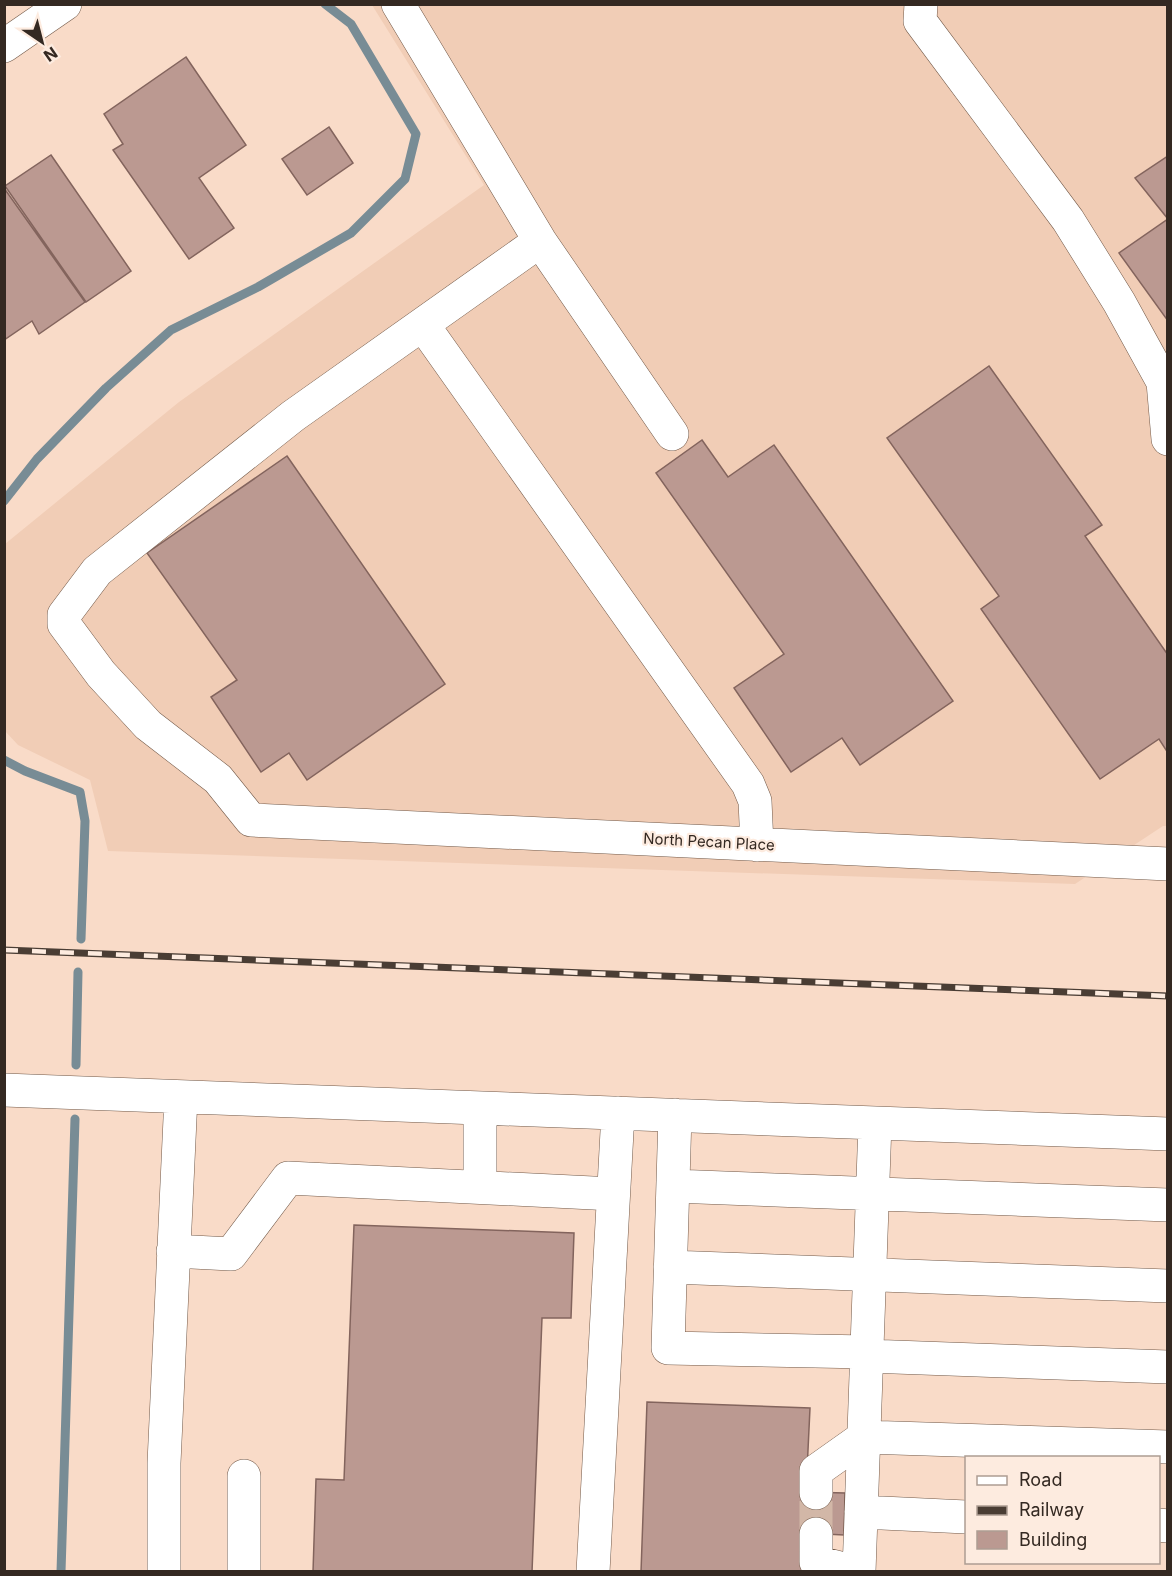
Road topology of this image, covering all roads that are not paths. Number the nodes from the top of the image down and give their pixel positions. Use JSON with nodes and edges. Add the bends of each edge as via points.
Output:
{"nodes":[{"id":1,"x":65,"y":4,"type":"edge"},
{"id":2,"x":398,"y":4,"type":"edge"},
{"id":3,"x":921,"y":4,"type":"edge"},
{"id":4,"x":4,"y":46,"type":"edge"},
{"id":5,"x":540,"y":241,"type":"junction"},
{"id":6,"x":423,"y":325,"type":"junction"},
{"id":7,"x":672,"y":434,"type":"dead end"},
{"id":8,"x":1167,"y":439,"type":"edge"},
{"id":9,"x":757,"y":844,"type":"junction"},
{"id":10,"x":1167,"y":864,"type":"edge"},
{"id":11,"x":4,"y":1090,"type":"edge"},
{"id":12,"x":181,"y":1097,"type":"junction"},
{"id":13,"x":480,"y":1108,"type":"junction"},
{"id":14,"x":618,"y":1113,"type":"junction"},
{"id":15,"x":675,"y":1115,"type":"junction"},
{"id":16,"x":875,"y":1123,"type":"junction"},
{"id":17,"x":1167,"y":1134,"type":"edge"},
{"id":18,"x":673,"y":1186,"type":"junction"},
{"id":19,"x":480,"y":1187,"type":"junction"},
{"id":20,"x":613,"y":1194,"type":"junction"},
{"id":21,"x":873,"y":1194,"type":"junction"},
{"id":22,"x":1167,"y":1205,"type":"edge"},
{"id":23,"x":173,"y":1251,"type":"junction"},
{"id":24,"x":670,"y":1267,"type":"junction"},
{"id":25,"x":870,"y":1274,"type":"junction"},
{"id":26,"x":1167,"y":1286,"type":"edge"},
{"id":27,"x":867,"y":1354,"type":"junction"},
{"id":28,"x":1167,"y":1367,"type":"edge"},
{"id":29,"x":864,"y":1437,"type":"junction"},
{"id":30,"x":1167,"y":1448,"type":"edge"},
{"id":31,"x":244,"y":1476,"type":"dead end"},
{"id":32,"x":816,"y":1492,"type":"tunnel mouth"},
{"id":33,"x":861,"y":1512,"type":"junction"},
{"id":34,"x":965,"y":1517,"type":"edge"},
{"id":35,"x":816,"y":1534,"type":"tunnel mouth"},
{"id":36,"x":164,"y":1572,"type":"edge"},
{"id":37,"x":244,"y":1572,"type":"edge"},
{"id":38,"x":593,"y":1572,"type":"edge"},
{"id":39,"x":858,"y":1572,"type":"edge"}],
"edges":[{"from":1,"to":4,"type":"street"},
{"from":2,"to":5,"type":"street"},
{"from":3,"to":8,"type":"street","via":[[920,21],[1068,220],[1119,303],[1163,382]]},
{"from":5,"to":6,"type":"street"},
{"from":5,"to":7,"type":"street"},
{"from":6,"to":9,"type":"street","via":[[748,784],[755,801]]},
{"from":6,"to":9,"type":"street","name":"North Pecan Place","via":[[293,416],[97,571],[64,615],[64,624],[101,674],[148,725],[218,779],[251,820]]},
{"from":9,"to":10,"type":"street","name":"North Pecan Place"},
{"from":11,"to":12,"type":"street"},
{"from":12,"to":13,"type":"street"},
{"from":12,"to":23,"type":"street"},
{"from":13,"to":14,"type":"street"},
{"from":13,"to":19,"type":"street"},
{"from":14,"to":15,"type":"street"},
{"from":14,"to":20,"type":"street"},
{"from":15,"to":16,"type":"street"},
{"from":15,"to":18,"type":"street"},
{"from":16,"to":17,"type":"street"},
{"from":16,"to":21,"type":"street"},
{"from":18,"to":21,"type":"street"},
{"from":18,"to":24,"type":"street"},
{"from":19,"to":20,"type":"street"},
{"from":19,"to":23,"type":"street","via":[[288,1178],[231,1254]]},
{"from":20,"to":38,"type":"street"},
{"from":21,"to":22,"type":"street"},
{"from":21,"to":25,"type":"street"},
{"from":23,"to":36,"type":"street","via":[[164,1463]]},
{"from":24,"to":25,"type":"street"},
{"from":24,"to":27,"type":"street","via":[[668,1348]]},
{"from":25,"to":26,"type":"street"},
{"from":25,"to":27,"type":"street"},
{"from":27,"to":28,"type":"street"},
{"from":27,"to":29,"type":"street"},
{"from":29,"to":30,"type":"street"},
{"from":29,"to":32,"type":"street","via":[[816,1471]]},
{"from":29,"to":33,"type":"street"},
{"from":31,"to":37,"type":"street"},
{"from":33,"to":34,"type":"street"},
{"from":33,"to":39,"type":"street"},
{"from":35,"to":39,"type":"street","via":[[816,1562]]}]}
